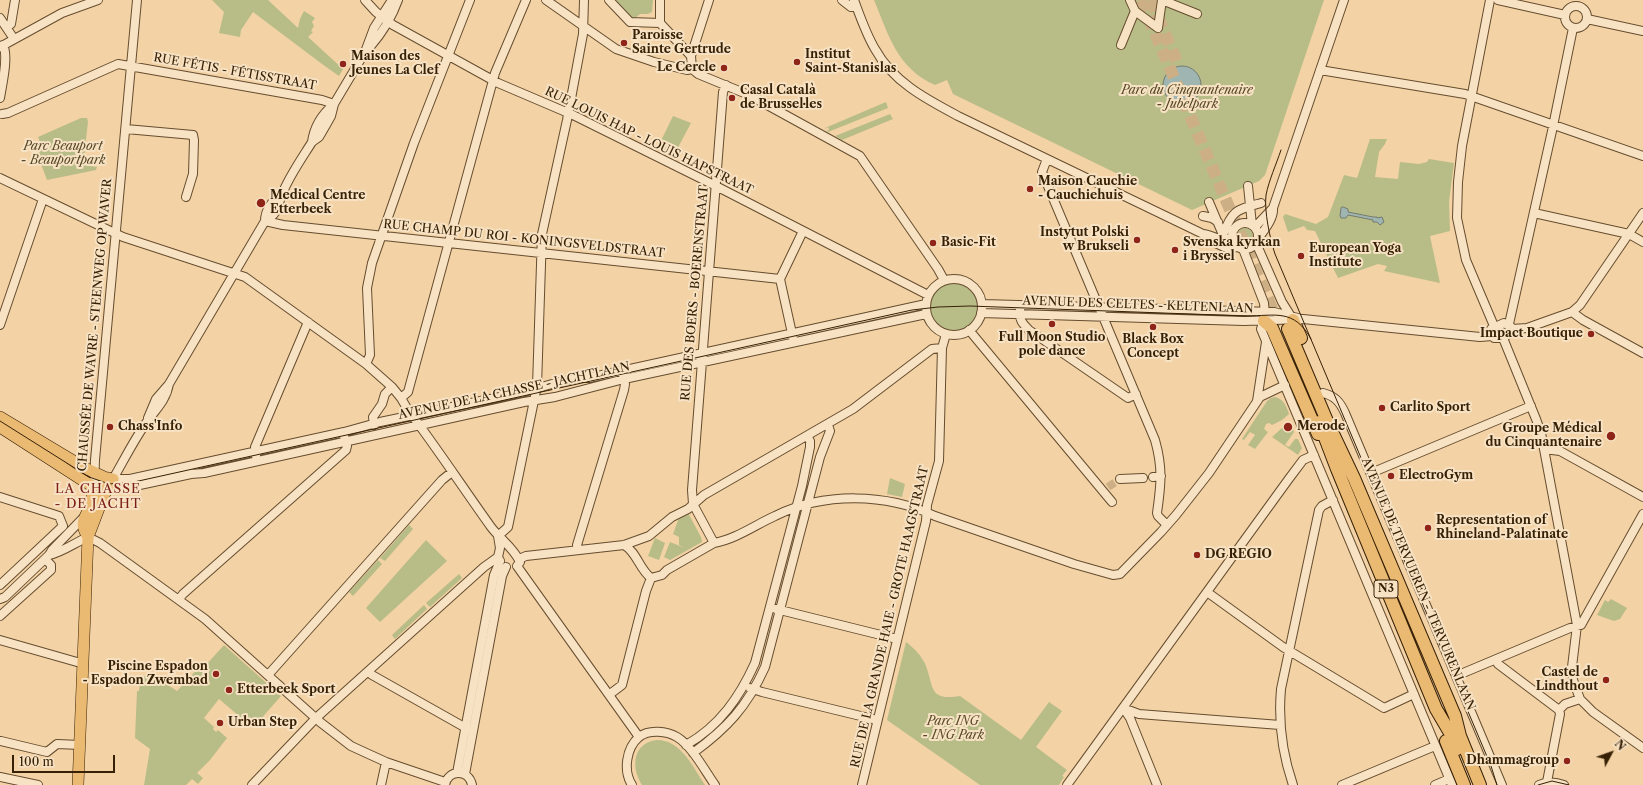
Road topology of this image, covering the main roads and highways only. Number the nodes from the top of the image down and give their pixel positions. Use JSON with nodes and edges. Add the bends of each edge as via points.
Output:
{"nodes":[{"id":1,"x":1263,"y":321,"type":"road end"},
{"id":2,"x":1293,"y":323,"type":"junction"},
{"id":3,"x":0,"y":417,"type":"edge"},
{"id":4,"x":0,"y":427,"type":"edge"},
{"id":5,"x":1337,"y":469,"type":"junction"},
{"id":6,"x":1354,"y":478,"type":"junction"},
{"id":7,"x":110,"y":483,"type":"junction"},
{"id":8,"x":94,"y":487,"type":"junction"},
{"id":9,"x":88,"y":537,"type":"junction"},
{"id":10,"x":1436,"y":709,"type":"junction"},
{"id":11,"x":1455,"y":716,"type":"junction"},
{"id":12,"x":78,"y":785,"type":"edge"},
{"id":13,"x":1464,"y":785,"type":"edge"},
{"id":14,"x":1472,"y":785,"type":"edge"},
{"id":15,"x":1480,"y":785,"type":"edge"},
{"id":16,"x":1488,"y":785,"type":"edge"}],
"edges":[{"from":1,"to":5,"type":"highway","via":[[1272,328],[1313,426]]},
{"from":2,"to":5,"type":"highway","name":"AVENUE DE TERVUEREN - TERVURENLAAN","number":"N3","via":[[1320,424]]},
{"from":2,"to":6,"type":"highway","via":[[1324,393]]},
{"from":2,"to":6,"type":"highway","name":"AVENUE DE TERVUEREN - TERVURENLAAN","number":"N3","via":[[1327,421]]},
{"from":3,"to":7,"type":"main road"},
{"from":4,"to":8,"type":"main road"},
{"from":5,"to":10,"type":"highway","name":"AVENUE DE TERVUEREN - TERVURENLAAN","number":"N3"},
{"from":6,"to":11,"type":"highway","name":"AVENUE DE TERVUEREN - TERVURENLAAN","number":"N3"},
{"from":7,"to":8,"type":"main road"},
{"from":7,"to":9,"type":"main road"},
{"from":8,"to":9,"type":"main road","name":"CHAUSSÉE DE WAVRE - STEENWEG OP WAVER","via":[[84,517],[83,530]]},
{"from":9,"to":12,"type":"main road"},
{"from":10,"to":13,"type":"highway"},
{"from":10,"to":14,"type":"highway","name":"AVENUE DE TERVUEREN - TERVURENLAAN","number":"N3","via":[[1453,738]]},
{"from":11,"to":15,"type":"highway","name":"AVENUE DE TERVUEREN - TERVURENLAAN","number":"N3","via":[[1460,736]]},
{"from":11,"to":16,"type":"highway","via":[[1466,733]]}]}
